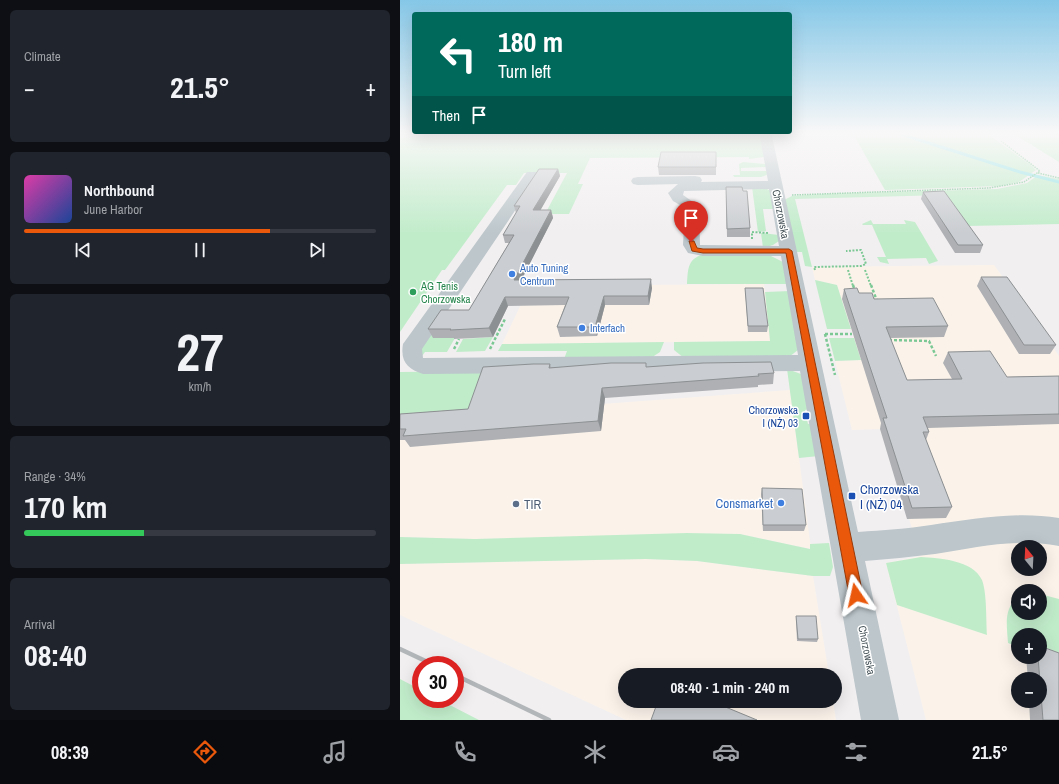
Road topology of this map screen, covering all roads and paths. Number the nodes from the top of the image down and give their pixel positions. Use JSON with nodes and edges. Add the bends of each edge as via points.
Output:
{"nodes":[{"id":1,"x":772,"y":166,"type":"edge"},
{"id":2,"x":1035,"y":166,"type":"edge"},
{"id":3,"x":1038,"y":173,"type":"junction"},
{"id":4,"x":532,"y":175,"type":"dead end"},
{"id":5,"x":1059,"y":178,"type":"edge"},
{"id":6,"x":638,"y":181,"type":"dead end"},
{"id":7,"x":776,"y":186,"type":"junction"},
{"id":8,"x":846,"y":250,"type":"dead end"},
{"id":9,"x":789,"y":251,"type":"junction"},
{"id":10,"x":815,"y":270,"type":"dead end"},
{"id":11,"x":848,"y":270,"type":"dead end"},
{"id":12,"x":865,"y":270,"type":"dead end"},
{"id":13,"x":857,"y":296,"type":"edge"},
{"id":14,"x":872,"y":302,"type":"edge"},
{"id":15,"x":505,"y":319,"type":"dead end"},
{"id":16,"x":825,"y":334,"type":"dead end"},
{"id":17,"x":852,"y":334,"type":"dead end"},
{"id":18,"x":459,"y":339,"type":"edge"},
{"id":19,"x":889,"y":340,"type":"edge"},
{"id":20,"x":452,"y":352,"type":"dead end"},
{"id":21,"x":936,"y":356,"type":"dead end"},
{"id":22,"x":811,"y":363,"type":"junction"},
{"id":23,"x":481,"y":365,"type":"junction"},
{"id":24,"x":1059,"y":532,"type":"edge"},
{"id":25,"x":847,"y":548,"type":"junction"},
{"id":26,"x":880,"y":720,"type":"edge"}],
"edges":[{"from":1,"to":7,"type":"street","name":"Chorzowska"},
{"from":2,"to":3,"type":"path","via":[[1040,171]]},
{"from":3,"to":5,"type":"path"},
{"from":3,"to":7,"type":"path","via":[[1024,182],[989,188]]},
{"from":4,"to":23,"type":"street","via":[[411,349],[412,361],[424,366]]},
{"from":6,"to":7,"type":"street"},
{"from":7,"to":9,"type":"street","name":"Chorzowska"},
{"from":7,"to":9,"type":"street","via":[[692,186],[680,188],[675,193],[678,198],[692,206],[691,245],[694,249]]},
{"from":8,"to":10,"type":"path","via":[[861,250],[866,264],[814,267]]},
{"from":9,"to":22,"type":"street","name":"Chorzowska"},
{"from":11,"to":13,"type":"path"},
{"from":12,"to":14,"type":"path","via":[[878,302]]},
{"from":15,"to":23,"type":"path"},
{"from":16,"to":17,"type":"path"},
{"from":18,"to":20,"type":"path"},
{"from":19,"to":21,"type":"path","via":[[929,341]]},
{"from":22,"to":23,"type":"street"},
{"from":22,"to":25,"type":"street","name":"Chorzowska"},
{"from":24,"to":25,"type":"street","via":[[1036,528],[1012,528],[916,542]]},
{"from":25,"to":26,"type":"street","name":"Chorzowska"}]}
